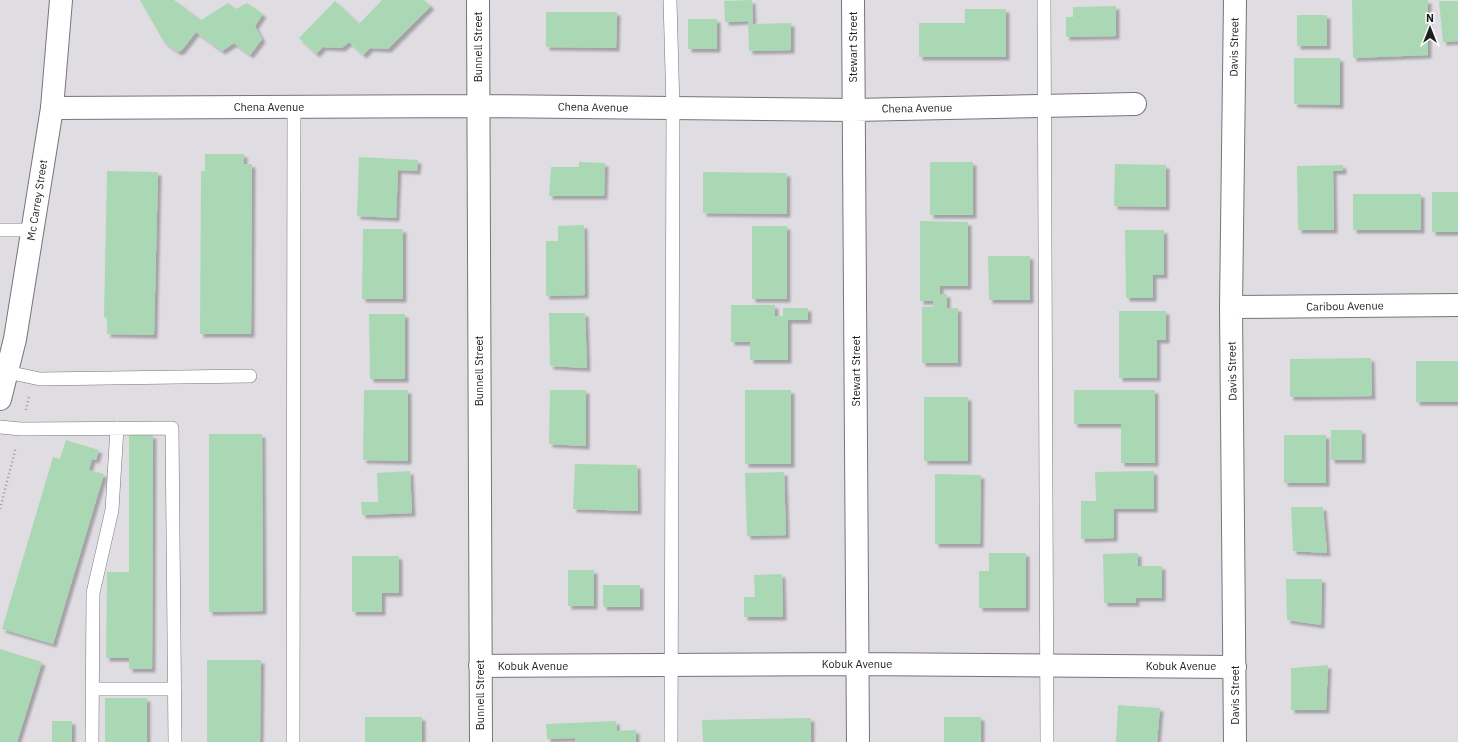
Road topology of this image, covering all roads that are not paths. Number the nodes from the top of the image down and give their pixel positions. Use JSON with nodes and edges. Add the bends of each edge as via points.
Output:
{"nodes":[{"id":1,"x":61,"y":0,"type":"edge"},
{"id":2,"x":478,"y":0,"type":"edge"},
{"id":3,"x":670,"y":0,"type":"edge"},
{"id":4,"x":853,"y":0,"type":"edge"},
{"id":5,"x":1044,"y":0,"type":"edge"},
{"id":6,"x":1235,"y":0,"type":"edge"},
{"id":7,"x":1135,"y":104,"type":"dead end"},
{"id":8,"x":478,"y":106,"type":"junction"},
{"id":9,"x":1045,"y":106,"type":"junction"},
{"id":10,"x":294,"y":107,"type":"junction"},
{"id":11,"x":52,"y":108,"type":"junction"},
{"id":12,"x":673,"y":108,"type":"junction"},
{"id":13,"x":854,"y":110,"type":"junction"},
{"id":14,"x":0,"y":230,"type":"edge"},
{"id":15,"x":33,"y":230,"type":"junction"},
{"id":16,"x":1458,"y":305,"type":"edge"},
{"id":17,"x":1231,"y":307,"type":"junction"},
{"id":18,"x":7,"y":372,"type":"junction"},
{"id":19,"x":250,"y":376,"type":"dead end"},
{"id":20,"x":0,"y":399,"type":"edge"},
{"id":21,"x":0,"y":427,"type":"edge"},
{"id":22,"x":116,"y":428,"type":"junction"},
{"id":23,"x":858,"y":664,"type":"junction"},
{"id":24,"x":671,"y":665,"type":"junction"},
{"id":25,"x":480,"y":666,"type":"junction"},
{"id":26,"x":1047,"y":666,"type":"junction"},
{"id":27,"x":1234,"y":667,"type":"junction"},
{"id":28,"x":175,"y":689,"type":"junction"},
{"id":29,"x":92,"y":690,"type":"junction"},
{"id":30,"x":92,"y":742,"type":"edge"},
{"id":31,"x":175,"y":742,"type":"edge"},
{"id":32,"x":293,"y":742,"type":"edge"},
{"id":33,"x":481,"y":742,"type":"edge"},
{"id":34,"x":671,"y":742,"type":"edge"},
{"id":35,"x":858,"y":742,"type":"edge"},
{"id":36,"x":1047,"y":742,"type":"edge"},
{"id":37,"x":1235,"y":742,"type":"edge"}],
"edges":[{"from":1,"to":11,"type":"street","name":"Mc Carrey Street"},
{"from":2,"to":8,"type":"street","name":"Bunnell Street"},
{"from":3,"to":12,"type":"lane"},
{"from":4,"to":13,"type":"street","name":"Stewart Street"},
{"from":5,"to":9,"type":"lane"},
{"from":6,"to":17,"type":"street","name":"Davis Street"},
{"from":7,"to":9,"type":"street","name":"Chena Avenue"},
{"from":8,"to":10,"type":"street","name":"Chena Avenue"},
{"from":8,"to":12,"type":"street","name":"Chena Avenue"},
{"from":8,"to":25,"type":"street","name":"Bunnell Street"},
{"from":9,"to":13,"type":"street","name":"Chena Avenue"},
{"from":9,"to":26,"type":"lane"},
{"from":10,"to":11,"type":"street","name":"Chena Avenue"},
{"from":10,"to":32,"type":"lane"},
{"from":11,"to":15,"type":"street","name":"Mc Carrey Street"},
{"from":12,"to":13,"type":"street","name":"Chena Avenue"},
{"from":12,"to":24,"type":"lane"},
{"from":13,"to":23,"type":"street","name":"Stewart Street"},
{"from":14,"to":15,"type":"lane"},
{"from":15,"to":18,"type":"street","name":"Mc Carrey Street"},
{"from":16,"to":17,"type":"street","name":"Caribou Avenue"},
{"from":17,"to":27,"type":"street","name":"Davis Street"},
{"from":18,"to":19,"type":"lane","via":[[40,379]]},
{"from":18,"to":20,"type":"street","name":"Mc Carrey Street"},
{"from":21,"to":22,"type":"lane"},
{"from":22,"to":28,"type":"lane","via":[[172,428]]},
{"from":22,"to":29,"type":"lane","via":[[112,510],[93,593]]},
{"from":23,"to":24,"type":"street","name":"Kobuk Avenue"},
{"from":23,"to":26,"type":"street","name":"Kobuk Avenue"},
{"from":23,"to":35,"type":"street","name":"Stewart Street"},
{"from":24,"to":25,"type":"street","name":"Kobuk Avenue"},
{"from":24,"to":34,"type":"lane"},
{"from":25,"to":33,"type":"street","name":"Bunnell Street"},
{"from":26,"to":27,"type":"street","name":"Kobuk Avenue"},
{"from":26,"to":36,"type":"lane"},
{"from":27,"to":37,"type":"street","name":"Davis Street"},
{"from":28,"to":29,"type":"lane"},
{"from":28,"to":31,"type":"lane"},
{"from":29,"to":30,"type":"lane"}]}
